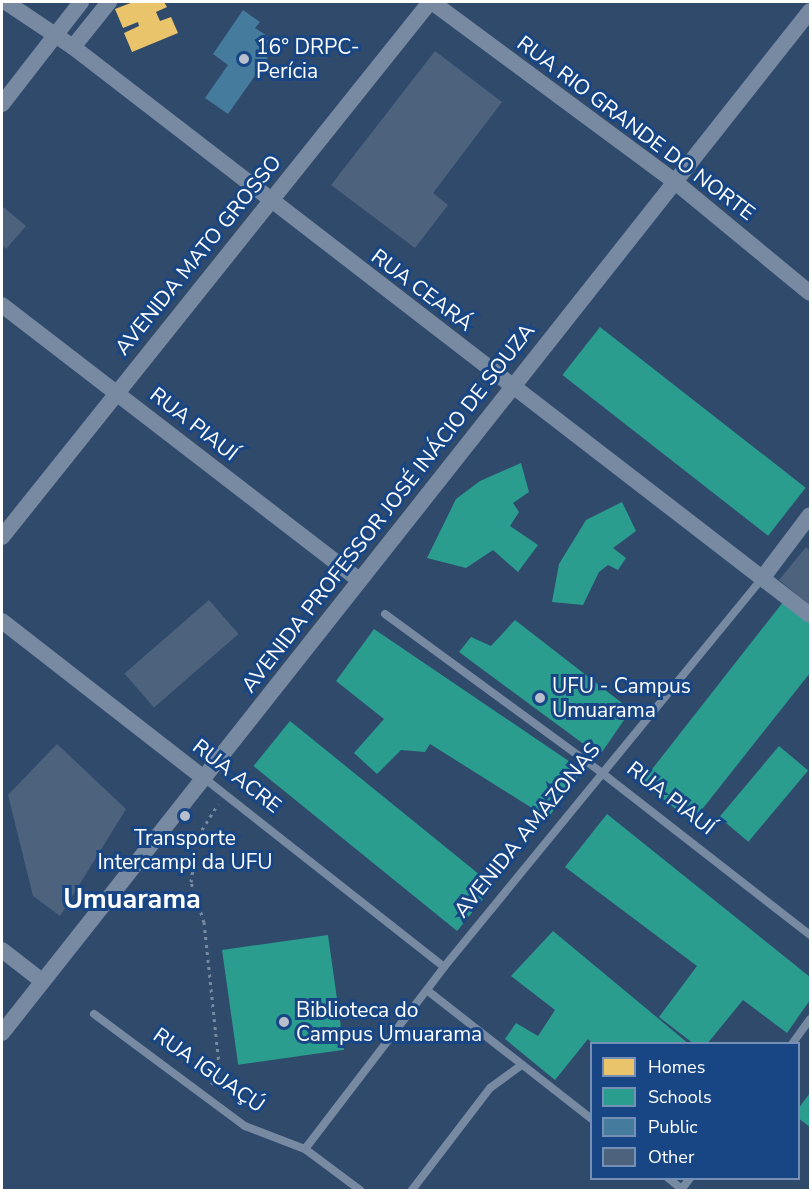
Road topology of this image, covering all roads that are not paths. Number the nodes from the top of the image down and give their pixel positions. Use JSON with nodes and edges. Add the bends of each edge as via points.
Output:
{"nodes":[{"id":1,"x":6,"y":2,"type":"edge"},
{"id":2,"x":81,"y":2,"type":"edge"},
{"id":3,"x":109,"y":2,"type":"edge"},
{"id":4,"x":431,"y":2,"type":"edge"},
{"id":5,"x":810,"y":11,"type":"edge"},
{"id":6,"x":55,"y":36,"type":"junction"},
{"id":7,"x":72,"y":46,"type":"junction"},
{"id":8,"x":2,"y":104,"type":"edge"},
{"id":9,"x":674,"y":181,"type":"junction"},
{"id":10,"x":270,"y":202,"type":"junction"},
{"id":11,"x":810,"y":293,"type":"edge"},
{"id":12,"x":2,"y":305,"type":"edge"},
{"id":13,"x":512,"y":387,"type":"junction"},
{"id":14,"x":117,"y":393,"type":"junction"},
{"id":15,"x":810,"y":515,"type":"edge"},
{"id":16,"x":2,"y":537,"type":"edge"},
{"id":17,"x":764,"y":576,"type":"junction"},
{"id":18,"x":358,"y":580,"type":"junction"},
{"id":19,"x":385,"y":614,"type":"dead end"},
{"id":20,"x":810,"y":615,"type":"edge"},
{"id":21,"x":2,"y":621,"type":"edge"},
{"id":22,"x":602,"y":773,"type":"junction"},
{"id":23,"x":204,"y":778,"type":"junction"},
{"id":24,"x":810,"y":935,"type":"edge"},
{"id":25,"x":2,"y":950,"type":"edge"},
{"id":26,"x":444,"y":967,"type":"junction"},
{"id":27,"x":42,"y":981,"type":"junction"},
{"id":28,"x":428,"y":991,"type":"junction"},
{"id":29,"x":94,"y":1014,"type":"dead end"},
{"id":30,"x":810,"y":1020,"type":"edge"},
{"id":31,"x":2,"y":1033,"type":"edge"},
{"id":32,"x":794,"y":1042,"type":"edge"},
{"id":33,"x":522,"y":1065,"type":"junction"},
{"id":34,"x":590,"y":1118,"type":"edge"},
{"id":35,"x":305,"y":1149,"type":"junction"},
{"id":36,"x":669,"y":1180,"type":"edge"},
{"id":37,"x":682,"y":1190,"type":"edge"},
{"id":38,"x":360,"y":1191,"type":"edge"},
{"id":39,"x":412,"y":1191,"type":"edge"}],
"edges":[{"from":1,"to":6,"type":"street","name":"RUA CEARÁ"},
{"from":2,"to":6,"type":"street"},
{"from":3,"to":7,"type":"street"},
{"from":4,"to":9,"type":"street","name":"RUA RIO GRANDE DO NORTE"},
{"from":4,"to":10,"type":"street","name":"AVENIDA MATO GROSSO"},
{"from":5,"to":9,"type":"street","name":"AVENIDA PROFESSOR JOSÉ INÁCIO DE SOUZA"},
{"from":6,"to":7,"type":"street","name":"RUA CEARÁ"},
{"from":6,"to":8,"type":"street"},
{"from":7,"to":10,"type":"street","name":"RUA CEARÁ"},
{"from":9,"to":11,"type":"street","name":"RUA RIO GRANDE DO NORTE"},
{"from":9,"to":13,"type":"street","name":"AVENIDA PROFESSOR JOSÉ INÁCIO DE SOUZA"},
{"from":10,"to":13,"type":"street","name":"RUA CEARÁ"},
{"from":10,"to":14,"type":"street","name":"AVENIDA MATO GROSSO"},
{"from":12,"to":14,"type":"street","name":"RUA PIAUÍ"},
{"from":13,"to":17,"type":"street","name":"RUA CEARÁ"},
{"from":13,"to":18,"type":"street","name":"AVENIDA PROFESSOR JOSÉ INÁCIO DE SOUZA"},
{"from":14,"to":16,"type":"street","name":"AVENIDA MATO GROSSO"},
{"from":14,"to":18,"type":"street","name":"RUA PIAUÍ"},
{"from":15,"to":17,"type":"street","name":"AVENIDA AMAZONAS"},
{"from":17,"to":20,"type":"street","name":"RUA CEARÁ"},
{"from":17,"to":22,"type":"lane","name":"AVENIDA AMAZONAS"},
{"from":18,"to":23,"type":"street","name":"AVENIDA PROFESSOR JOSÉ INÁCIO DE SOUZA"},
{"from":19,"to":22,"type":"lane","name":"RUA PIAUÍ"},
{"from":21,"to":23,"type":"street","name":"RUA ACRE"},
{"from":22,"to":24,"type":"lane","name":"RUA PIAUÍ"},
{"from":22,"to":26,"type":"lane","name":"AVENIDA AMAZONAS"},
{"from":23,"to":26,"type":"lane","name":"RUA ACRE"},
{"from":23,"to":27,"type":"street","name":"AVENIDA PROFESSOR JOSÉ INÁCIO DE SOUZA"},
{"from":25,"to":27,"type":"street"},
{"from":26,"to":28,"type":"lane","name":"AVENIDA AMAZONAS"},
{"from":27,"to":31,"type":"street","name":"AVENIDA PROFESSOR JOSÉ INÁCIO DE SOUZA"},
{"from":28,"to":33,"type":"lane"},
{"from":28,"to":35,"type":"lane","name":"AVENIDA AMAZONAS"},
{"from":29,"to":35,"type":"lane","name":"RUA IGUAÇÚ","via":[[244,1126]]},
{"from":30,"to":32,"type":"lane"},
{"from":33,"to":34,"type":"lane"},
{"from":33,"to":39,"type":"lane","via":[[489,1088]]},
{"from":35,"to":38,"type":"lane","name":"RUA IGUAÇÚ"},
{"from":36,"to":37,"type":"lane"}]}
